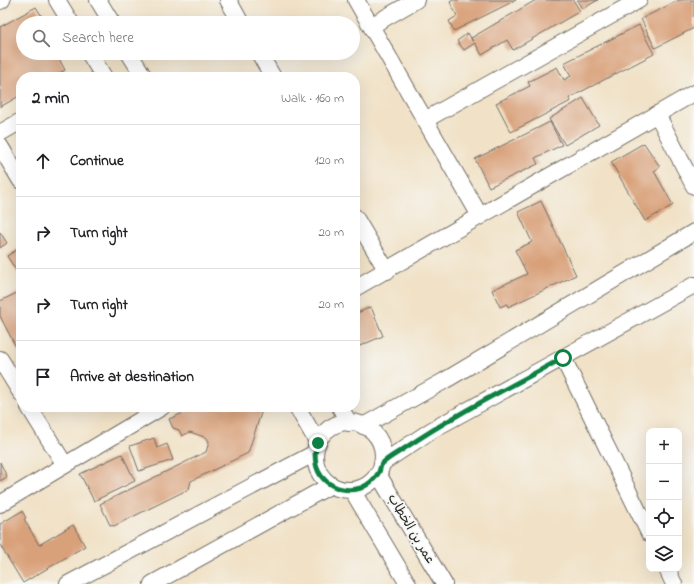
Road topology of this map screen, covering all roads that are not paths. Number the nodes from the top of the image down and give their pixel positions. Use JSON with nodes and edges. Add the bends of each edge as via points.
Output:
{"nodes":[{"id":1,"x":57,"y":0,"type":"edge"},
{"id":2,"x":98,"y":0,"type":"edge"},
{"id":3,"x":228,"y":0,"type":"edge"},
{"id":4,"x":356,"y":0,"type":"edge"},
{"id":5,"x":416,"y":0,"type":"edge"},
{"id":6,"x":639,"y":0,"type":"edge"},
{"id":7,"x":67,"y":16,"type":"edge"},
{"id":8,"x":108,"y":16,"type":"edge"},
{"id":9,"x":237,"y":16,"type":"edge"},
{"id":10,"x":371,"y":26,"type":"junction"},
{"id":11,"x":93,"y":60,"type":"edge"},
{"id":12,"x":134,"y":60,"type":"edge"},
{"id":13,"x":263,"y":60,"type":"edge"},
{"id":14,"x":100,"y":72,"type":"edge"},
{"id":15,"x":141,"y":72,"type":"edge"},
{"id":16,"x":270,"y":72,"type":"edge"},
{"id":17,"x":694,"y":94,"type":"edge"},
{"id":18,"x":657,"y":114,"type":"junction"},
{"id":19,"x":425,"y":120,"type":"junction"},
{"id":20,"x":16,"y":124,"type":"edge"},
{"id":21,"x":0,"y":133,"type":"edge"},
{"id":22,"x":0,"y":146,"type":"edge"},
{"id":23,"x":16,"y":172,"type":"edge"},
{"id":24,"x":694,"y":186,"type":"edge"},
{"id":25,"x":480,"y":216,"type":"junction"},
{"id":26,"x":360,"y":225,"type":"edge"},
{"id":27,"x":694,"y":232,"type":"edge"},
{"id":28,"x":387,"y":271,"type":"junction"},
{"id":29,"x":360,"y":285,"type":"edge"},
{"id":30,"x":694,"y":285,"type":"edge"},
{"id":31,"x":563,"y":358,"type":"junction"},
{"id":32,"x":2,"y":365,"type":"edge"},
{"id":33,"x":16,"y":386,"type":"edge"},
{"id":34,"x":32,"y":412,"type":"edge"},
{"id":35,"x":153,"y":412,"type":"edge"},
{"id":36,"x":299,"y":412,"type":"edge"},
{"id":37,"x":345,"y":412,"type":"edge"},
{"id":38,"x":356,"y":424,"type":"junction"},
{"id":39,"x":316,"y":448,"type":"junction"},
{"id":40,"x":65,"y":466,"type":"junction"},
{"id":41,"x":380,"y":468,"type":"junction"},
{"id":42,"x":331,"y":485,"type":"junction"},
{"id":43,"x":352,"y":490,"type":"junction"},
{"id":44,"x":0,"y":504,"type":"edge"},
{"id":45,"x":646,"y":527,"type":"edge"},
{"id":46,"x":668,"y":572,"type":"edge"},
{"id":47,"x":68,"y":584,"type":"edge"},
{"id":48,"x":152,"y":584,"type":"edge"},
{"id":49,"x":408,"y":584,"type":"edge"},
{"id":50,"x":444,"y":584,"type":"edge"},
{"id":51,"x":674,"y":584,"type":"edge"}],
"edges":[{"from":1,"to":7,"type":"street"},
{"from":2,"to":8,"type":"street"},
{"from":3,"to":9,"type":"street"},
{"from":4,"to":10,"type":"street"},
{"from":5,"to":10,"type":"street"},
{"from":6,"to":19,"type":"street"},
{"from":10,"to":19,"type":"street"},
{"from":11,"to":14,"type":"street"},
{"from":12,"to":15,"type":"street"},
{"from":13,"to":16,"type":"street"},
{"from":17,"to":18,"type":"street"},
{"from":18,"to":24,"type":"street"},
{"from":18,"to":25,"type":"street"},
{"from":19,"to":25,"type":"street"},
{"from":20,"to":21,"type":"street"},
{"from":22,"to":23,"type":"street"},
{"from":25,"to":28,"type":"street"},
{"from":26,"to":28,"type":"street"},
{"from":27,"to":38,"type":"street","via":[[444,381]]},
{"from":28,"to":29,"type":"street"},
{"from":30,"to":31,"type":"street"},
{"from":31,"to":41,"type":"street","via":[[432,430]]},
{"from":31,"to":45,"type":"street"},
{"from":32,"to":33,"type":"street"},
{"from":34,"to":40,"type":"street"},
{"from":35,"to":40,"type":"street"},
{"from":36,"to":39,"type":"street"},
{"from":37,"to":38,"type":"street"},
{"from":38,"to":39,"type":"street","via":[[340,424],[330,428]]},
{"from":38,"to":41,"type":"street","via":[[373,432],[380,442],[383,453]]},
{"from":39,"to":42,"type":"street","via":[[317,469]]},
{"from":39,"to":47,"type":"street"},
{"from":40,"to":44,"type":"street"},
{"from":41,"to":43,"type":"street","via":[[371,482],[362,488]]},
{"from":41,"to":50,"type":"street","name":"عمر بن الخطاب"},
{"from":42,"to":43,"type":"street"},
{"from":42,"to":48,"type":"street"},
{"from":43,"to":49,"type":"street"},
{"from":46,"to":51,"type":"street"}]}
